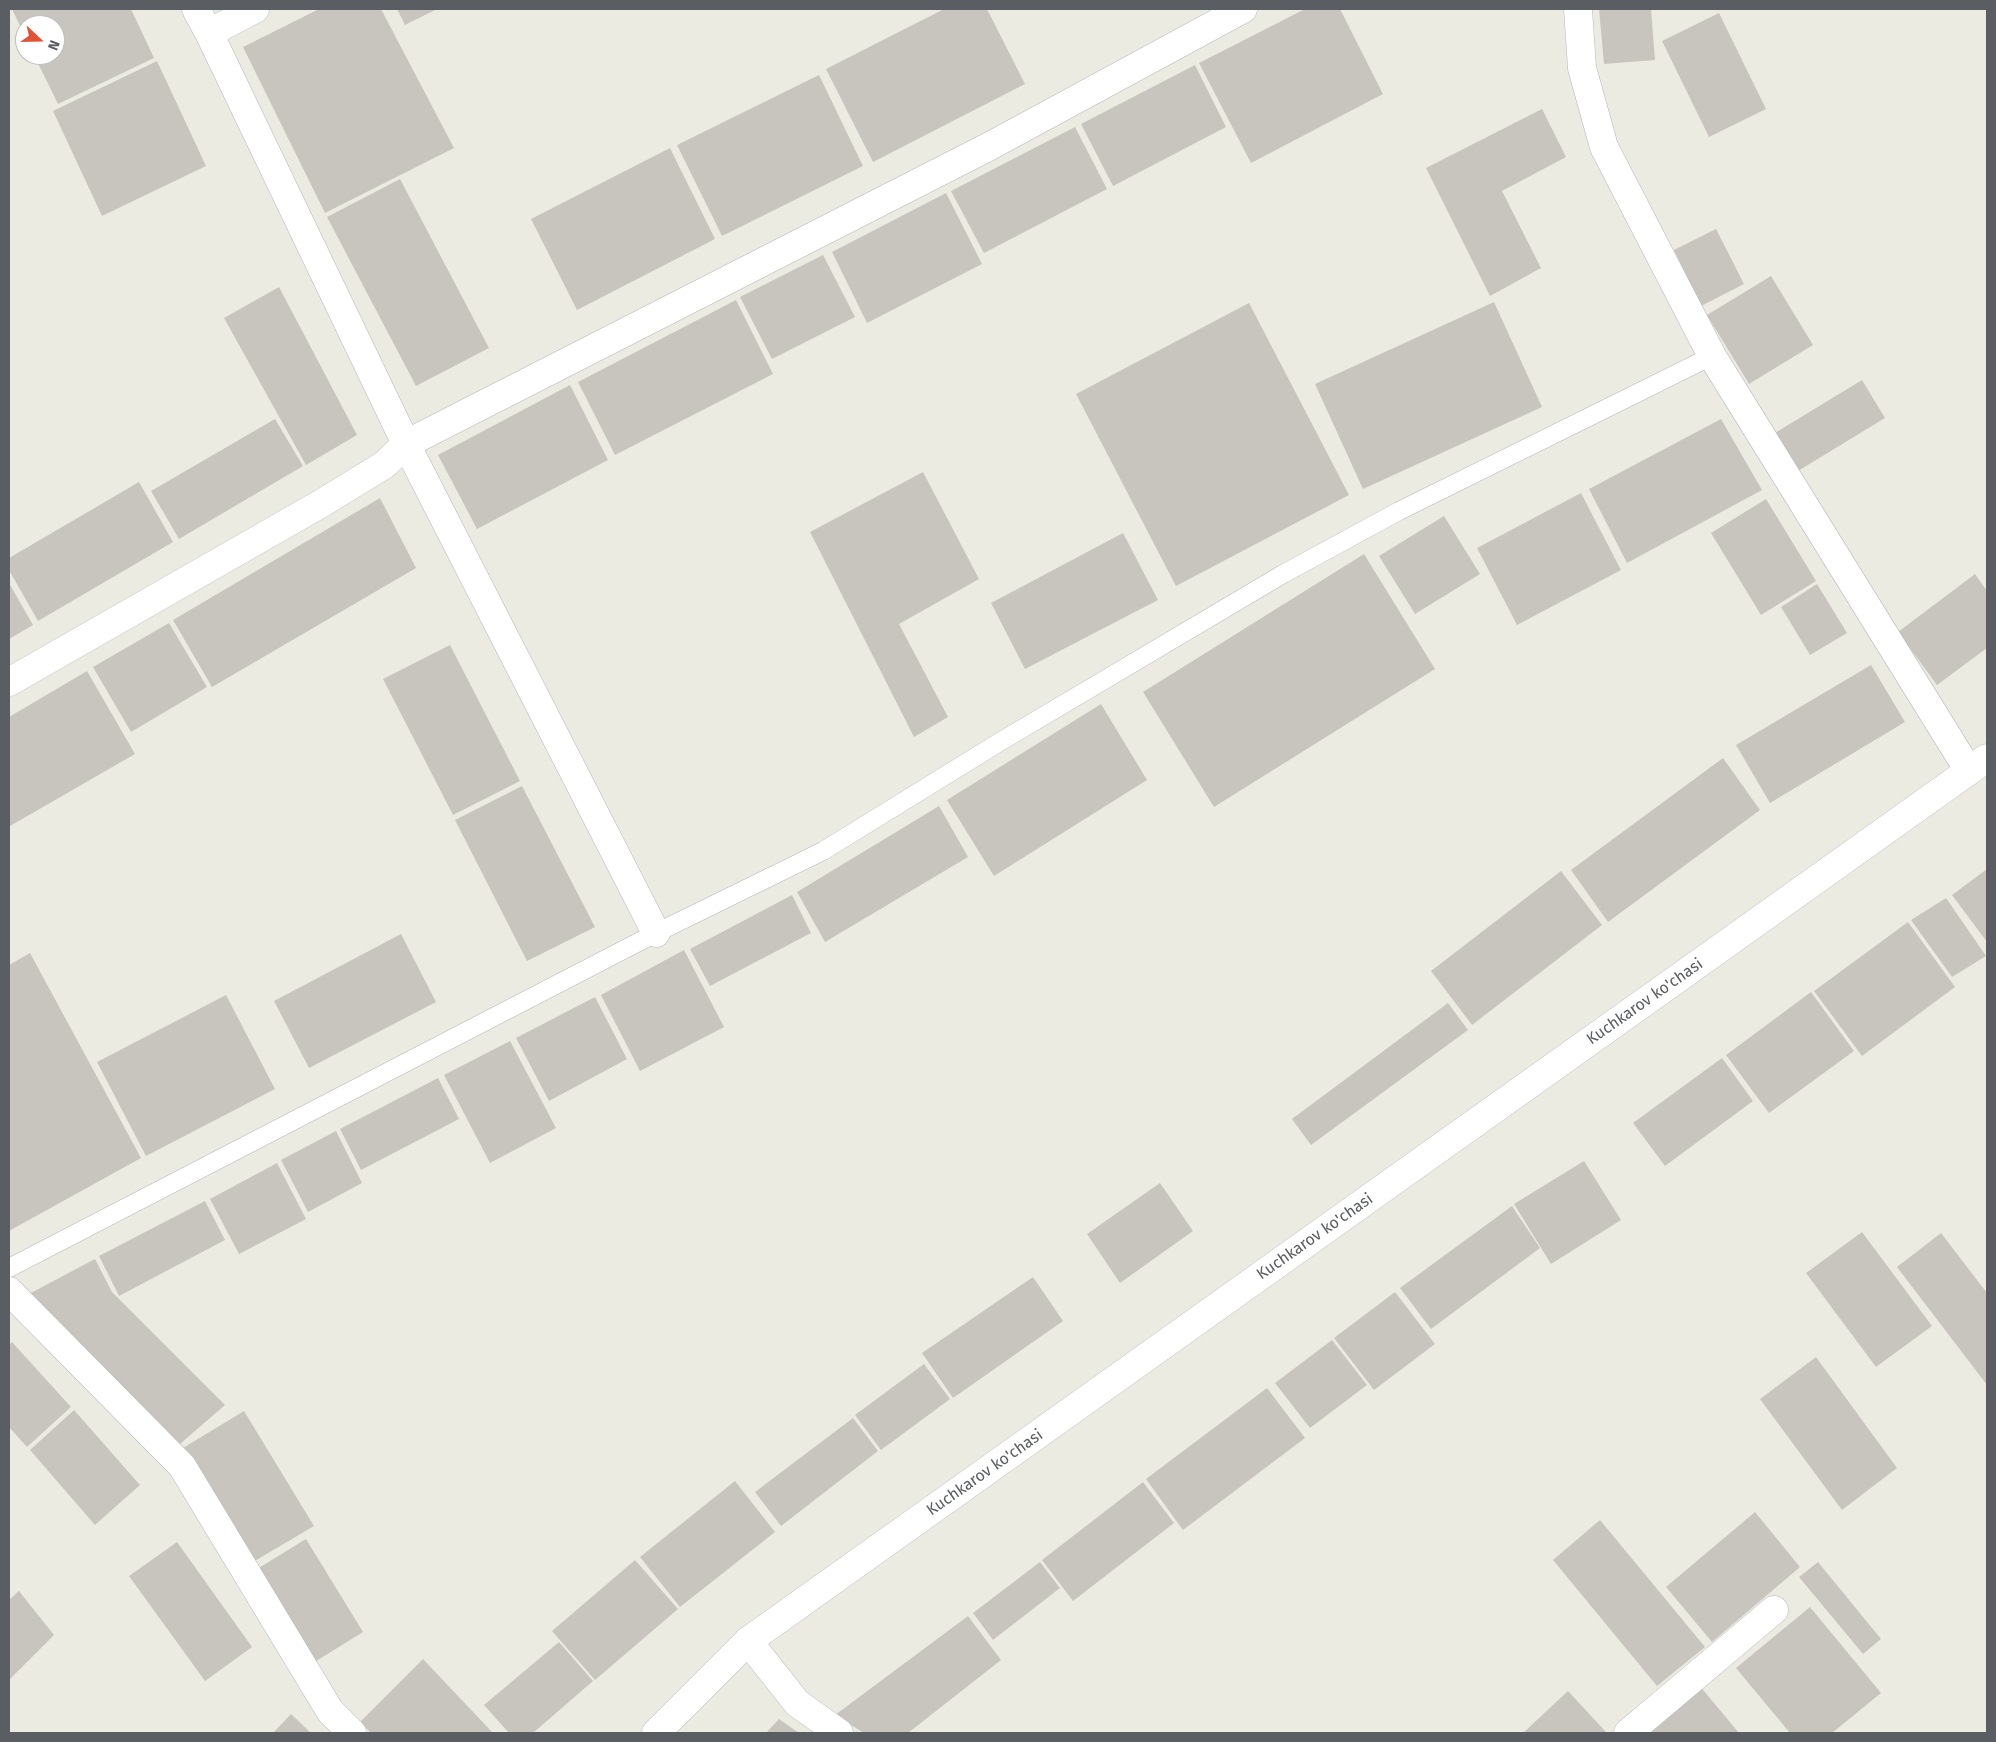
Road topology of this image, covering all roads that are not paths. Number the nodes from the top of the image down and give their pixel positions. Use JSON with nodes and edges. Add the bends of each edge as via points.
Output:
{"nodes":[{"id":1,"x":196,"y":9,"type":"edge"},
{"id":2,"x":255,"y":9,"type":"edge"},
{"id":3,"x":1243,"y":9,"type":"edge"},
{"id":4,"x":1578,"y":9,"type":"edge"},
{"id":5,"x":210,"y":33,"type":"junction"},
{"id":6,"x":1712,"y":356,"type":"junction"},
{"id":7,"x":406,"y":444,"type":"junction"},
{"id":8,"x":9,"y":682,"type":"edge"},
{"id":9,"x":1978,"y":764,"type":"edge"},
{"id":10,"x":656,"y":933,"type":"junction"},
{"id":11,"x":9,"y":1268,"type":"edge"},
{"id":12,"x":9,"y":1291,"type":"edge"},
{"id":13,"x":1774,"y":1610,"type":"dead end"},
{"id":14,"x":748,"y":1642,"type":"junction"},
{"id":15,"x":352,"y":1733,"type":"edge"},
{"id":16,"x":656,"y":1733,"type":"edge"},
{"id":17,"x":838,"y":1733,"type":"edge"},
{"id":18,"x":1628,"y":1733,"type":"edge"}],
"edges":[{"from":1,"to":5,"type":"street"},
{"from":2,"to":5,"type":"street"},
{"from":3,"to":7,"type":"street","via":[[990,146]]},
{"from":4,"to":6,"type":"street","via":[[1582,68],[1604,147]]},
{"from":5,"to":7,"type":"street"},
{"from":6,"to":9,"type":"street"},
{"from":6,"to":10,"type":"lane","via":[[1400,511],[1282,574],[823,851]]},
{"from":7,"to":8,"type":"street","via":[[384,465]]},
{"from":7,"to":10,"type":"street"},
{"from":9,"to":14,"type":"street","name":"Kuchkarov ko'chasi"},
{"from":10,"to":11,"type":"lane"},
{"from":12,"to":15,"type":"street","via":[[182,1466],[330,1711]]},
{"from":13,"to":18,"type":"street"},
{"from":14,"to":16,"type":"street","name":"Kuchkarov ko'chasi"},
{"from":14,"to":17,"type":"street","via":[[797,1703]]}]}
